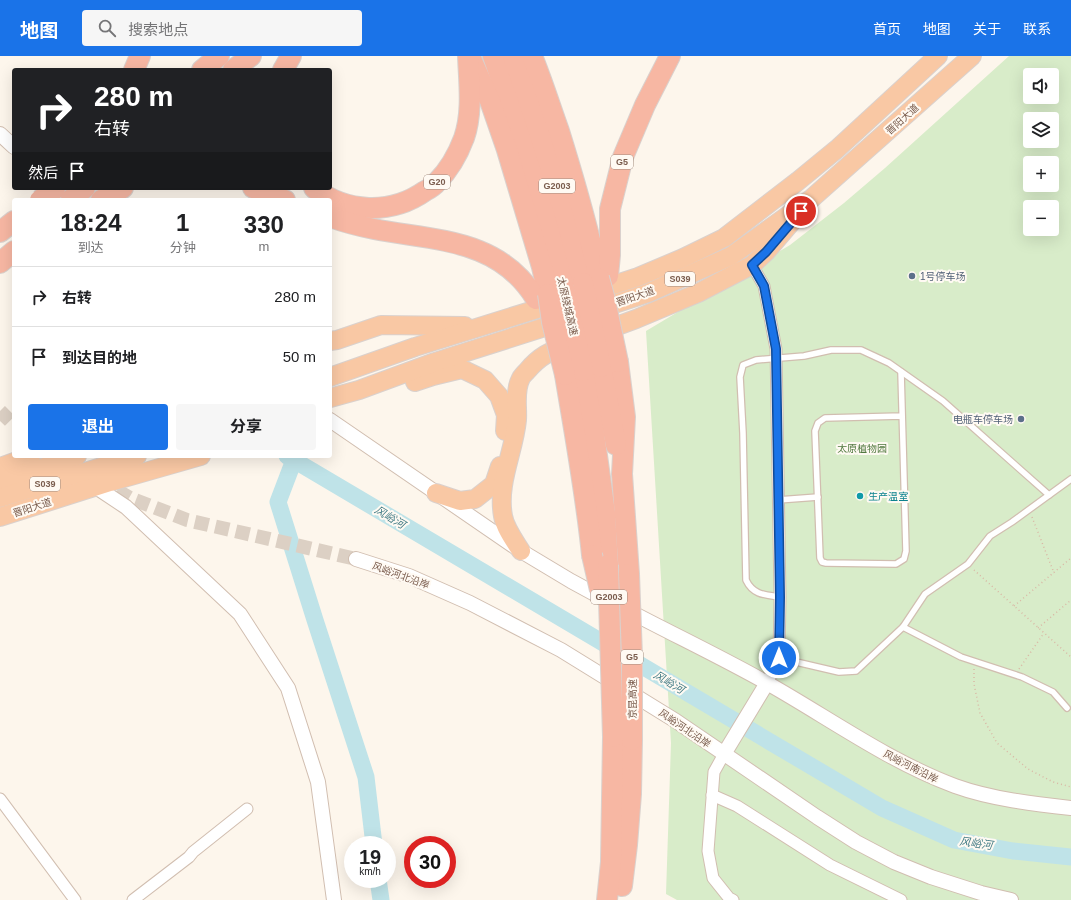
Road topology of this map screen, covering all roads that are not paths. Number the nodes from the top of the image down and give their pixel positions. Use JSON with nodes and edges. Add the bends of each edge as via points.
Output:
{"nodes":[{"id":1,"x":140,"y":56,"type":"edge"},
{"id":2,"x":219,"y":56,"type":"edge"},
{"id":3,"x":251,"y":56,"type":"edge"},
{"id":4,"x":291,"y":56,"type":"edge"},
{"id":5,"x":469,"y":56,"type":"edge"},
{"id":6,"x":493,"y":56,"type":"edge"},
{"id":7,"x":513,"y":56,"type":"edge"},
{"id":8,"x":532,"y":56,"type":"edge"},
{"id":9,"x":670,"y":56,"type":"edge"},
{"id":10,"x":938,"y":56,"type":"edge"},
{"id":11,"x":972,"y":56,"type":"edge"},
{"id":12,"x":135,"y":68,"type":"edge"},
{"id":13,"x":204,"y":68,"type":"edge"},
{"id":14,"x":236,"y":68,"type":"edge"},
{"id":15,"x":284,"y":68,"type":"edge"},
{"id":16,"x":0,"y":134,"type":"edge"},
{"id":17,"x":12,"y":145,"type":"edge"},
{"id":18,"x":73,"y":190,"type":"edge"},
{"id":19,"x":119,"y":190,"type":"edge"},
{"id":20,"x":258,"y":190,"type":"edge"},
{"id":21,"x":317,"y":190,"type":"edge"},
{"id":22,"x":55,"y":193,"type":"edge"},
{"id":23,"x":105,"y":198,"type":"edge"},
{"id":24,"x":280,"y":198,"type":"edge"},
{"id":25,"x":331,"y":198,"type":"edge"},
{"id":26,"x":332,"y":199,"type":"edge"},
{"id":27,"x":811,"y":199,"type":"junction"},
{"id":28,"x":332,"y":218,"type":"edge"},
{"id":29,"x":12,"y":223,"type":"edge"},
{"id":30,"x":0,"y":232,"type":"edge"},
{"id":31,"x":12,"y":253,"type":"edge"},
{"id":32,"x":0,"y":263,"type":"edge"},
{"id":33,"x":752,"y":265,"type":"junction"},
{"id":34,"x":573,"y":286,"type":"junction"},
{"id":35,"x":482,"y":327,"type":"junction"},
{"id":36,"x":332,"y":341,"type":"edge"},
{"id":37,"x":776,"y":358,"type":"junction"},
{"id":38,"x":378,"y":360,"type":"junction"},
{"id":39,"x":332,"y":369,"type":"edge"},
{"id":40,"x":592,"y":369,"type":"junction"},
{"id":41,"x":901,"y":372,"type":"junction"},
{"id":42,"x":332,"y":376,"type":"edge"},
{"id":43,"x":332,"y":408,"type":"edge"},
{"id":44,"x":902,"y":416,"type":"junction"},
{"id":45,"x":25,"y":458,"type":"edge"},
{"id":46,"x":71,"y":458,"type":"edge"},
{"id":47,"x":134,"y":458,"type":"edge"},
{"id":48,"x":192,"y":458,"type":"edge"},
{"id":49,"x":0,"y":467,"type":"edge"},
{"id":50,"x":622,"y":474,"type":"joint"},
{"id":51,"x":1071,"y":479,"type":"edge"},
{"id":52,"x":99,"y":480,"type":"junction"},
{"id":53,"x":0,"y":482,"type":"edge"},
{"id":54,"x":436,"y":493,"type":"junction"},
{"id":55,"x":1049,"y":495,"type":"junction"},
{"id":56,"x":818,"y":497,"type":"junction"},
{"id":57,"x":0,"y":498,"type":"edge"},
{"id":58,"x":778,"y":500,"type":"junction"},
{"id":59,"x":0,"y":517,"type":"edge"},
{"id":60,"x":520,"y":551,"type":"junction"},
{"id":61,"x":356,"y":559,"type":"tunnel mouth"},
{"id":62,"x":780,"y":597,"type":"junction"},
{"id":63,"x":903,"y":627,"type":"junction"},
{"id":64,"x":609,"y":629,"type":"joint"},
{"id":65,"x":779,"y":658,"type":"junction"},
{"id":66,"x":765,"y":686,"type":"junction"},
{"id":67,"x":1067,"y":708,"type":"dead end"},
{"id":68,"x":622,"y":738,"type":"junction"},
{"id":69,"x":728,"y":749,"type":"junction"},
{"id":70,"x":712,"y":795,"type":"junction"},
{"id":71,"x":0,"y":799,"type":"edge"},
{"id":72,"x":1071,"y":808,"type":"edge"},
{"id":73,"x":247,"y":809,"type":"dead end"},
{"id":74,"x":76,"y":900,"type":"edge"},
{"id":75,"x":133,"y":900,"type":"edge"},
{"id":76,"x":334,"y":900,"type":"edge"},
{"id":77,"x":607,"y":900,"type":"edge"},
{"id":78,"x":621,"y":900,"type":"edge"},
{"id":79,"x":733,"y":900,"type":"edge"},
{"id":80,"x":901,"y":900,"type":"edge"},
{"id":81,"x":1011,"y":900,"type":"edge"}],
"edges":[{"from":1,"to":12,"type":"highway"},
{"from":2,"to":13,"type":"highway"},
{"from":3,"to":14,"type":"highway"},
{"from":4,"to":15,"type":"highway"},
{"from":5,"to":26,"type":"highway","number":"G20","via":[[469,111],[464,137],[453,162],[436,184],[419,196],[397,206],[371,209],[346,205]]},
{"from":5,"to":34,"type":"highway","number":"G5","via":[[490,101],[507,150],[542,267]]},
{"from":6,"to":34,"type":"highway","name":"太原绕城高速","number":"G2003","via":[[550,227]]},
{"from":7,"to":34,"type":"highway","name":"太原绕城高速","number":"G2003","via":[[568,223]]},
{"from":8,"to":34,"type":"highway","via":[[572,172],[588,229]]},
{"from":9,"to":34,"type":"highway","number":"G5","via":[[623,157],[610,209],[610,255]]},
{"from":10,"to":35,"type":"highway","name":"晋阳大道","number":"S039","via":[[837,149],[724,238],[638,277]]},
{"from":11,"to":27,"type":"highway","name":"晋阳大道","number":"S039"},
{"from":16,"to":17,"type":"street"},
{"from":18,"to":22,"type":"highway"},
{"from":19,"to":23,"type":"highway"},
{"from":20,"to":24,"type":"highway"},
{"from":21,"to":25,"type":"highway","number":"G20"},
{"from":27,"to":33,"type":"highway"},
{"from":27,"to":43,"type":"highway","name":"晋阳大道","number":"S039","via":[[731,256],[648,293],[436,362],[359,390]]},
{"from":28,"to":34,"type":"highway","via":[[374,229],[464,245],[501,262],[530,290]]},
{"from":29,"to":30,"type":"highway"},
{"from":31,"to":32,"type":"highway"},
{"from":33,"to":37,"type":"street","via":[[764,286]]},
{"from":33,"to":60,"type":"highway","via":[[698,293],[547,352],[520,378],[516,400],[516,426],[503,485],[502,504],[503,517]]},
{"from":34,"to":40,"type":"highway","name":"太原绕城高速","number":"G2003","bridge":true},
{"from":34,"to":40,"type":"highway","number":"G5","bridge":true,"via":[[552,322]]},
{"from":34,"to":40,"type":"highway","number":"G5","bridge":true,"via":[[605,300]]},
{"from":35,"to":36,"type":"highway","via":[[381,325]]},
{"from":35,"to":38,"type":"highway","name":"晋阳大道","number":"S039"},
{"from":37,"to":41,"type":"lane","via":[[804,356],[831,350],[862,350]]},
{"from":37,"to":58,"type":"street"},
{"from":37,"to":62,"type":"lane","via":[[756,360],[743,365],[740,377],[746,580],[750,588],[763,595]]},
{"from":38,"to":39,"type":"highway","number":"S039"},
{"from":38,"to":42,"type":"highway","name":"晋阳大道","number":"S039"},
{"from":40,"to":50,"type":"highway","name":"太原绕城高速","number":"G2003"},
{"from":40,"to":64,"type":"highway","name":"太原绕城高速","number":"G2003","bridge":true,"via":[[594,434],[605,513],[600,560]]},
{"from":41,"to":44,"type":"lane"},
{"from":41,"to":55,"type":"lane","via":[[944,401]]},
{"from":43,"to":54,"type":"street","name":"风峪河南沿岸"},
{"from":43,"to":54,"type":"highway","via":[[462,369],[484,380],[499,396],[506,415],[501,465],[494,484],[475,500],[460,501]]},
{"from":44,"to":56,"type":"lane","via":[[825,418],[818,423],[815,431]]},
{"from":44,"to":56,"type":"lane","via":[[906,551],[904,558],[896,564],[822,562]]},
{"from":45,"to":49,"type":"highway"},
{"from":46,"to":53,"type":"highway","number":"S039"},
{"from":47,"to":52,"type":"highway","name":"晋阳大道","number":"S039"},
{"from":48,"to":52,"type":"highway"},
{"from":50,"to":68,"type":"highway","name":"京昆高速","number":"G5","bridge":true,"via":[[632,657]]},
{"from":51,"to":55,"type":"lane"},
{"from":52,"to":57,"type":"highway","name":"晋阳大道","number":"S039"},
{"from":52,"to":59,"type":"highway","name":"晋阳大道"},
{"from":52,"to":76,"type":"street","via":[[240,614],[288,688],[318,782]]},
{"from":54,"to":60,"type":"street","name":"风峪河南沿岸"},
{"from":55,"to":63,"type":"lane","via":[[990,536],[968,564],[926,594]]},
{"from":56,"to":58,"type":"lane"},
{"from":58,"to":62,"type":"street"},
{"from":60,"to":66,"type":"street","name":"风峪河南沿岸"},
{"from":61,"to":69,"type":"street","name":"风峪河北沿岸","via":[[409,576],[470,603],[561,650],[676,721]]},
{"from":62,"to":65,"type":"street"},
{"from":63,"to":65,"type":"lane","via":[[856,671],[840,672]]},
{"from":63,"to":67,"type":"lane","via":[[961,657],[1016,675],[1053,692]]},
{"from":64,"to":68,"type":"highway","name":"京昆高速","number":"G5","bridge":true},
{"from":65,"to":66,"type":"street"},
{"from":66,"to":69,"type":"street"},
{"from":66,"to":72,"type":"street","name":"风峪河南沿岸","via":[[934,778],[987,795]]},
{"from":68,"to":77,"type":"highway","name":"京昆高速","number":"G5"},
{"from":68,"to":78,"type":"highway","name":"京昆高速","number":"G5","via":[[631,794]]},
{"from":69,"to":70,"type":"street","via":[[714,772]]},
{"from":69,"to":81,"type":"street","name":"风峪河北沿岸","via":[[836,830],[856,842],[894,862],[931,877]]},
{"from":70,"to":79,"type":"street","via":[[708,851],[713,878]]},
{"from":70,"to":80,"type":"street","via":[[737,806],[830,865]]},
{"from":71,"to":74,"type":"street"},
{"from":73,"to":75,"type":"street"}]}
